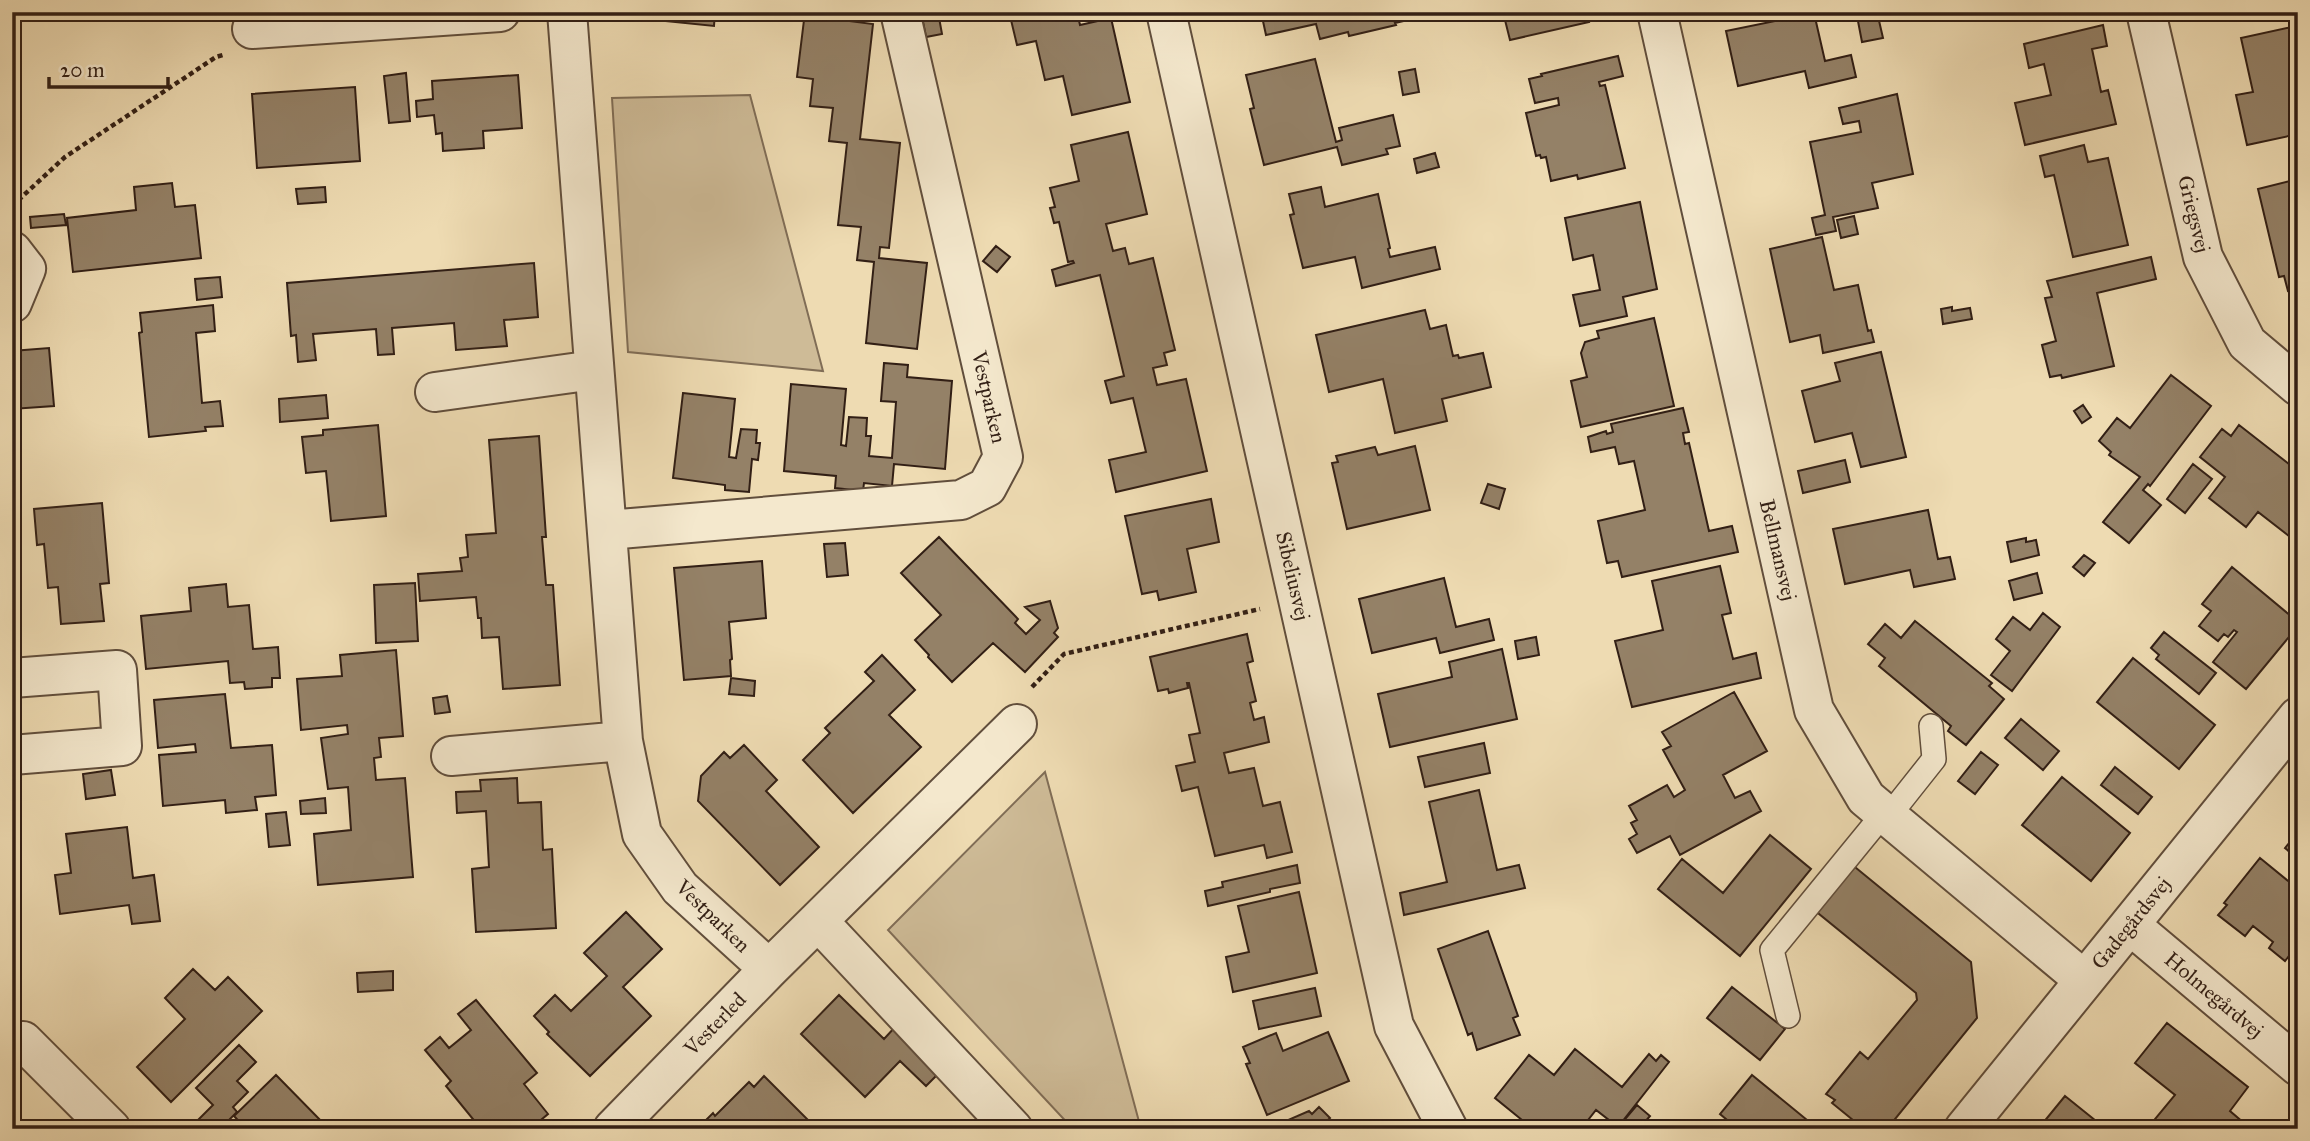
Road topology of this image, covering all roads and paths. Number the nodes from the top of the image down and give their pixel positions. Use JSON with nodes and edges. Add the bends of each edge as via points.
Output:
{"nodes":[{"id":1,"x":500,"y":12,"type":"edge"},
{"id":2,"x":567,"y":12,"type":"edge"},
{"id":3,"x":900,"y":12,"type":"edge"},
{"id":4,"x":1166,"y":12,"type":"edge"},
{"id":5,"x":1657,"y":12,"type":"edge"},
{"id":6,"x":2146,"y":12,"type":"edge"},
{"id":7,"x":252,"y":29,"type":"joint"},
{"id":8,"x":12,"y":206,"type":"edge"},
{"id":9,"x":12,"y":251,"type":"edge"},
{"id":10,"x":12,"y":303,"type":"edge"},
{"id":11,"x":594,"y":370,"type":"junction"},
{"id":12,"x":2298,"y":386,"type":"edge"},
{"id":13,"x":435,"y":392,"type":"dead end"},
{"id":14,"x":608,"y":530,"type":"junction"},
{"id":15,"x":1298,"y":601,"type":"junction"},
{"id":16,"x":12,"y":678,"type":"edge"},
{"id":17,"x":2298,"y":717,"type":"edge"},
{"id":18,"x":1017,"y":724,"type":"joint"},
{"id":19,"x":1931,"y":726,"type":"dead end"},
{"id":20,"x":624,"y":741,"type":"junction"},
{"id":21,"x":12,"y":755,"type":"edge"},
{"id":22,"x":452,"y":756,"type":"dead end"},
{"id":23,"x":1886,"y":815,"type":"junction"},
{"id":24,"x":818,"y":921,"type":"junction"},
{"id":25,"x":2130,"y":925,"type":"junction"},
{"id":26,"x":769,"y":969,"type":"junction"},
{"id":27,"x":2084,"y":980,"type":"junction"},
{"id":28,"x":1788,"y":1016,"type":"dead end"},
{"id":29,"x":23,"y":1041,"type":"dead end"},
{"id":30,"x":2298,"y":1066,"type":"edge"},
{"id":31,"x":111,"y":1129,"type":"edge"},
{"id":32,"x":613,"y":1129,"type":"edge"},
{"id":33,"x":1013,"y":1129,"type":"edge"},
{"id":34,"x":1448,"y":1129,"type":"edge"},
{"id":35,"x":1964,"y":1129,"type":"edge"}],
"edges":[{"from":1,"to":7,"type":"street"},
{"from":2,"to":11,"type":"street","name":"Vestparken"},
{"from":3,"to":14,"type":"street","name":"Vestparken","via":[[1003,457],[987,487],[961,500]]},
{"from":4,"to":15,"type":"street","name":"Sibeliusvej"},
{"from":5,"to":23,"type":"street","name":"Bellmansvej","via":[[1814,710],[1866,798]]},
{"from":6,"to":12,"type":"street","name":"Griegsvej","via":[[2203,257],[2247,342]]},
{"from":7,"to":8,"type":"path","via":[[240,52],[216,57],[65,158]]},
{"from":9,"to":10,"type":"street","via":[[26,269]]},
{"from":11,"to":13,"type":"street"},
{"from":11,"to":14,"type":"street","name":"Vestparken"},
{"from":14,"to":20,"type":"street","name":"Vestparken"},
{"from":15,"to":18,"type":"path","via":[[1064,654],[1017,701]]},
{"from":15,"to":34,"type":"street","name":"Sibeliusvej","via":[[1394,1026]]},
{"from":16,"to":21,"type":"street","via":[[117,670],[122,747]]},
{"from":17,"to":25,"type":"street","name":"Gadegårdsvej"},
{"from":18,"to":24,"type":"street","name":"Vesterled"},
{"from":19,"to":23,"type":"lane","via":[[1934,759]]},
{"from":20,"to":22,"type":"street"},
{"from":20,"to":26,"type":"street","name":"Vestparken","via":[[642,834],[680,888]]},
{"from":23,"to":27,"type":"street","name":"Bellmansvej"},
{"from":23,"to":28,"type":"lane","via":[[1772,950]]},
{"from":24,"to":26,"type":"street","name":"Vesterled"},
{"from":24,"to":33,"type":"street"},
{"from":25,"to":27,"type":"street","name":"Gadegårdsvej"},
{"from":25,"to":30,"type":"street","name":"Holmegårdvej"},
{"from":26,"to":32,"type":"street","name":"Vesterled"},
{"from":27,"to":35,"type":"street","name":"Gadegårdsvej"},
{"from":29,"to":31,"type":"street"}]}
